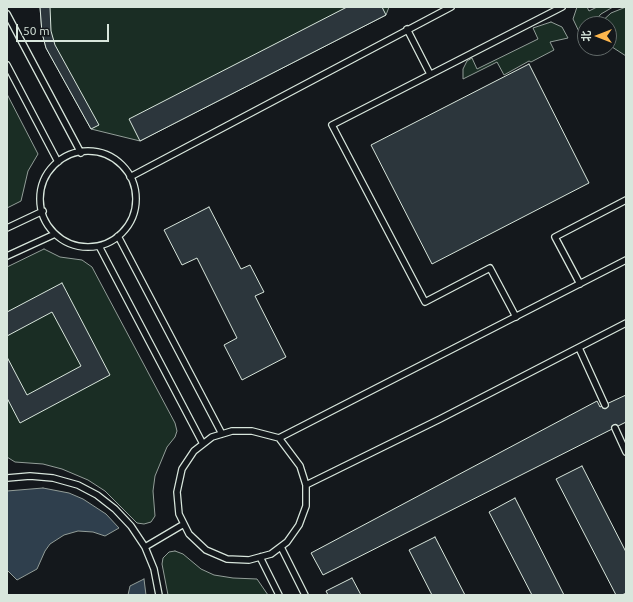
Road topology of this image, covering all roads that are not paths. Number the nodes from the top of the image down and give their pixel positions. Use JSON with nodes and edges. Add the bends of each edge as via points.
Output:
{"nodes":[{"id":1,"x":450,"y":7,"type":"edge"},
{"id":2,"x":562,"y":7,"type":"edge"},
{"id":3,"x":7,"y":14,"type":"edge"},
{"id":4,"x":407,"y":29,"type":"junction"},
{"id":5,"x":7,"y":65,"type":"edge"},
{"id":6,"x":430,"y":74,"type":"junction"},
{"id":7,"x":81,"y":153,"type":"junction"},
{"id":8,"x":58,"y":162,"type":"junction"},
{"id":9,"x":130,"y":178,"type":"junction"},
{"id":10,"x":626,"y":200,"type":"edge"},
{"id":11,"x":43,"y":211,"type":"junction"},
{"id":12,"x":7,"y":228,"type":"edge"},
{"id":13,"x":55,"y":234,"type":"junction"},
{"id":14,"x":118,"y":236,"type":"junction"},
{"id":15,"x":99,"y":246,"type":"junction"},
{"id":16,"x":7,"y":256,"type":"edge"},
{"id":17,"x":626,"y":260,"type":"edge"},
{"id":18,"x":580,"y":284,"type":"junction"},
{"id":19,"x":516,"y":317,"type":"junction"},
{"id":20,"x":626,"y":323,"type":"edge"},
{"id":21,"x":579,"y":348,"type":"junction"},
{"id":22,"x":605,"y":405,"type":"dead end"},
{"id":23,"x":615,"y":428,"type":"dead end"},
{"id":24,"x":222,"y":434,"type":"junction"},
{"id":25,"x":279,"y":438,"type":"junction"},
{"id":26,"x":203,"y":444,"type":"junction"},
{"id":27,"x":626,"y":452,"type":"edge"},
{"id":28,"x":8,"y":477,"type":"edge"},
{"id":29,"x":306,"y":486,"type":"junction"},
{"id":30,"x":184,"y":524,"type":"junction"},
{"id":31,"x":145,"y":547,"type":"junction"},
{"id":32,"x":281,"y":547,"type":"junction"},
{"id":33,"x":260,"y":557,"type":"junction"},
{"id":34,"x":159,"y":595,"type":"edge"},
{"id":35,"x":279,"y":595,"type":"edge"},
{"id":36,"x":305,"y":595,"type":"edge"}],
"edges":[{"from":1,"to":4,"type":"lane"},
{"from":2,"to":6,"type":"lane"},
{"from":3,"to":7,"type":"lane"},
{"from":4,"to":6,"type":"lane"},
{"from":4,"to":9,"type":"lane"},
{"from":5,"to":8,"type":"lane"},
{"from":6,"to":19,"type":"lane","via":[[332,125],[424,302],[490,268]]},
{"from":7,"to":8,"type":"lane","via":[[72,154]]},
{"from":7,"to":9,"type":"lane","via":[[88,151],[104,154],[119,162]]},
{"from":8,"to":11,"type":"lane","via":[[48,174],[42,189]]},
{"from":9,"to":14,"type":"lane","via":[[135,189],[136,204],[132,219],[124,232]]},
{"from":10,"to":18,"type":"lane","via":[[555,237]]},
{"from":11,"to":12,"type":"lane"},
{"from":11,"to":13,"type":"lane"},
{"from":13,"to":15,"type":"lane","via":[[67,243],[82,247]]},
{"from":13,"to":16,"type":"lane"},
{"from":14,"to":15,"type":"lane"},
{"from":14,"to":24,"type":"lane"},
{"from":15,"to":26,"type":"lane"},
{"from":17,"to":18,"type":"lane"},
{"from":18,"to":19,"type":"lane"},
{"from":19,"to":25,"type":"lane"},
{"from":20,"to":21,"type":"lane"},
{"from":21,"to":22,"type":"lane"},
{"from":21,"to":29,"type":"lane"},
{"from":23,"to":27,"type":"lane"},
{"from":24,"to":25,"type":"lane","via":[[252,431]]},
{"from":24,"to":26,"type":"lane","via":[[212,437]]},
{"from":25,"to":29,"type":"lane","via":[[300,466]]},
{"from":26,"to":30,"type":"lane","via":[[194,451],[182,470],[177,492],[179,514]]},
{"from":28,"to":31,"type":"lane","via":[[53,478],[78,485],[115,509],[131,526]]},
{"from":29,"to":32,"type":"lane","via":[[306,506],[299,525]]},
{"from":30,"to":31,"type":"lane"},
{"from":30,"to":33,"type":"lane","via":[[189,534],[206,550],[226,559],[249,560]]},
{"from":31,"to":34,"type":"lane","via":[[154,569]]},
{"from":32,"to":33,"type":"lane","via":[[271,554]]},
{"from":32,"to":36,"type":"lane"},
{"from":33,"to":35,"type":"lane"}]}
